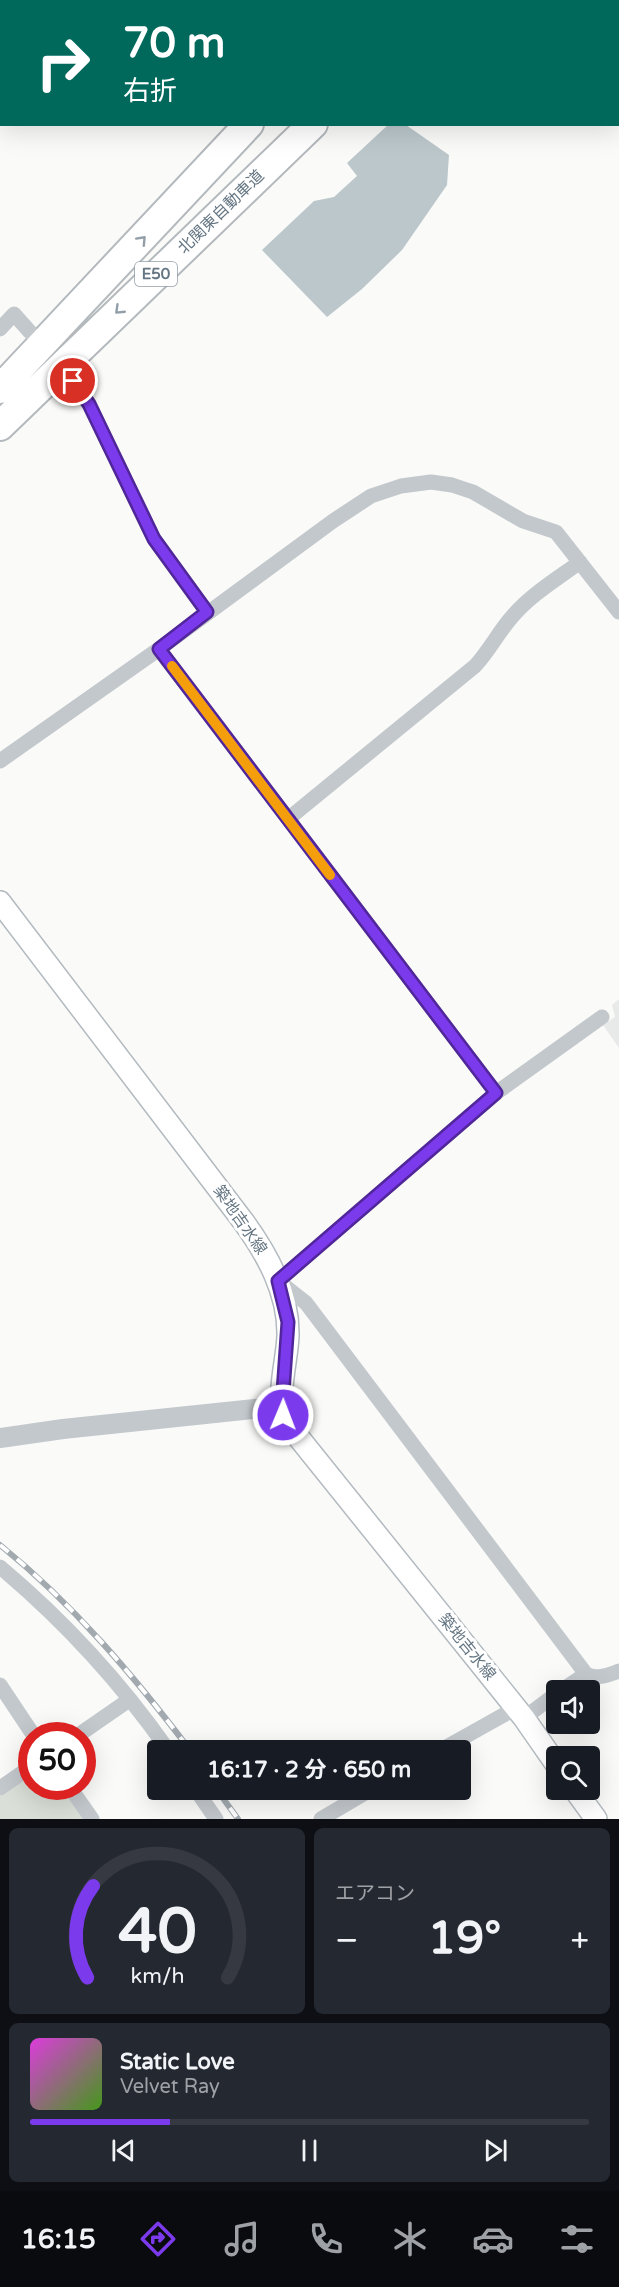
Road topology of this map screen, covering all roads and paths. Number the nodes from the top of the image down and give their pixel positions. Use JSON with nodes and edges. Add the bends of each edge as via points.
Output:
{"nodes":[{"id":1,"x":247,"y":126,"type":"edge"},
{"id":2,"x":311,"y":126,"type":"edge"},
{"id":3,"x":1,"y":325,"type":"edge"},
{"id":4,"x":30,"y":332,"type":"dead end"},
{"id":5,"x":73,"y":381,"type":"dead end"},
{"id":6,"x":0,"y":389,"type":"edge"},
{"id":7,"x":0,"y":426,"type":"edge"},
{"id":8,"x":580,"y":562,"type":"junction"},
{"id":9,"x":207,"y":612,"type":"junction"},
{"id":10,"x":619,"y":612,"type":"edge"},
{"id":11,"x":159,"y":649,"type":"junction"},
{"id":12,"x":0,"y":761,"type":"edge"},
{"id":13,"x":288,"y":819,"type":"junction"},
{"id":14,"x":0,"y":902,"type":"edge"},
{"id":15,"x":602,"y":1017,"type":"dead end"},
{"id":16,"x":496,"y":1093,"type":"junction"},
{"id":17,"x":278,"y":1281,"type":"junction"},
{"id":18,"x":282,"y":1406,"type":"junction"},
{"id":19,"x":0,"y":1438,"type":"edge"},
{"id":20,"x":0,"y":1567,"type":"edge"},
{"id":21,"x":619,"y":1671,"type":"edge"},
{"id":22,"x":586,"y":1674,"type":"junction"},
{"id":23,"x":577,"y":1680,"type":"edge"},
{"id":24,"x":0,"y":1685,"type":"edge"},
{"id":25,"x":546,"y":1699,"type":"edge"},
{"id":26,"x":129,"y":1700,"type":"junction"},
{"id":27,"x":520,"y":1713,"type":"junction"},
{"id":28,"x":25,"y":1722,"type":"edge"},
{"id":29,"x":96,"y":1723,"type":"edge"},
{"id":30,"x":160,"y":1740,"type":"edge"},
{"id":31,"x":462,"y":1740,"type":"edge"},
{"id":32,"x":546,"y":1750,"type":"edge"},
{"id":33,"x":18,"y":1776,"type":"edge"},
{"id":34,"x":0,"y":1788,"type":"edge"},
{"id":35,"x":79,"y":1800,"type":"edge"},
{"id":36,"x":203,"y":1800,"type":"edge"},
{"id":37,"x":353,"y":1800,"type":"edge"},
{"id":38,"x":582,"y":1800,"type":"edge"},
{"id":39,"x":92,"y":1819,"type":"edge"},
{"id":40,"x":216,"y":1819,"type":"edge"},
{"id":41,"x":321,"y":1819,"type":"edge"},
{"id":42,"x":596,"y":1819,"type":"edge"}],
"edges":[{"from":6,"to":1,"type":"highway","number":"E50","one_way":true},
{"from":2,"to":7,"type":"highway","name":"北関東自動車道","number":"E50","one_way":true},
{"from":3,"to":4,"type":"street","via":[[14,314]]},
{"from":5,"to":9,"type":"street","via":[[89,404],[154,539]]},
{"from":8,"to":9,"type":"street","via":[[556,532],[523,521],[473,492],[431,483],[401,486],[371,496]]},
{"from":8,"to":10,"type":"street"},
{"from":8,"to":13,"type":"street","via":[[528,601],[475,666]]},
{"from":9,"to":11,"type":"street"},
{"from":11,"to":12,"type":"street"},
{"from":11,"to":13,"type":"street"},
{"from":13,"to":16,"type":"street"},
{"from":14,"to":17,"type":"main road","name":"築地吉水線","via":[[243,1221]]},
{"from":15,"to":16,"type":"street"},
{"from":16,"to":17,"type":"street"},
{"from":17,"to":18,"type":"main road","name":"築地吉水線","via":[[288,1322]]},
{"from":17,"to":22,"type":"street","via":[[306,1303]]},
{"from":18,"to":19,"type":"street"},
{"from":18,"to":27,"type":"main road","name":"築地吉水線","via":[[291,1430]]},
{"from":20,"to":26,"type":"street","via":[[92,1656]]},
{"from":21,"to":22,"type":"street","via":[[592,1677]]},
{"from":22,"to":23,"type":"street"},
{"from":24,"to":28,"type":"street"},
{"from":25,"to":27,"type":"street"},
{"from":26,"to":29,"type":"street"},
{"from":26,"to":30,"type":"street"},
{"from":27,"to":31,"type":"street"},
{"from":27,"to":32,"type":"main road","name":"築地吉水線"},
{"from":33,"to":34,"type":"street"},
{"from":35,"to":39,"type":"street"},
{"from":36,"to":40,"type":"street"},
{"from":37,"to":41,"type":"street"},
{"from":38,"to":42,"type":"main road"}]}
